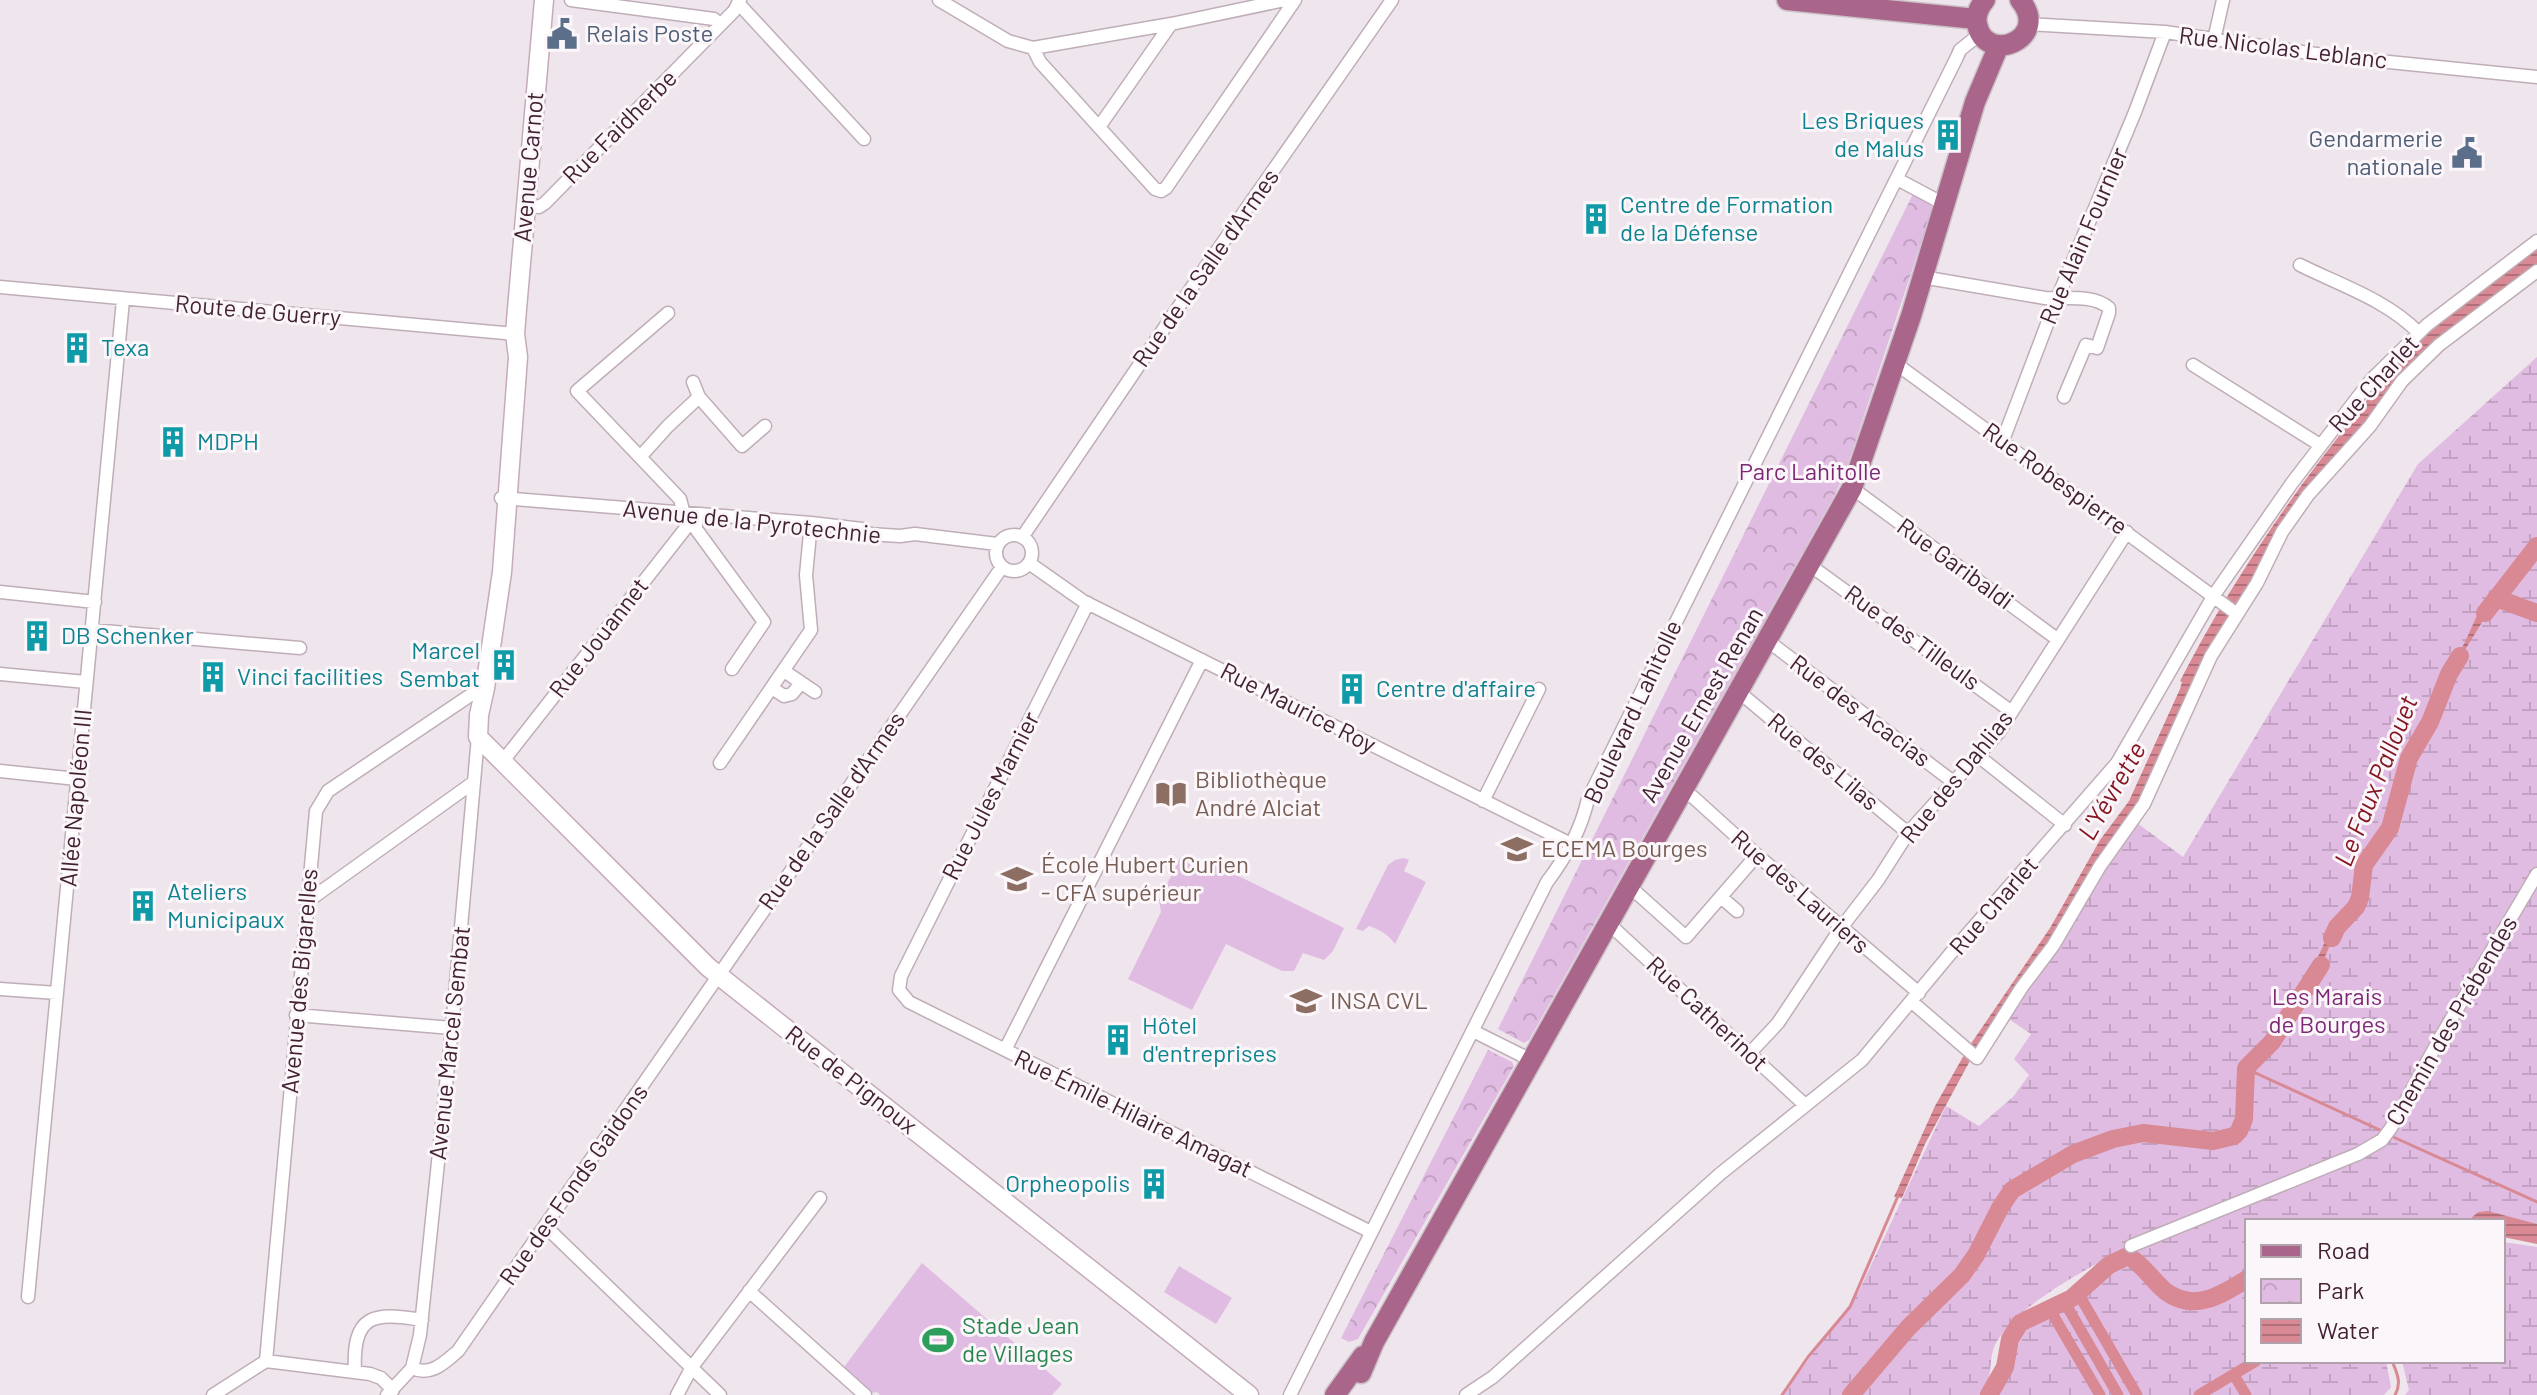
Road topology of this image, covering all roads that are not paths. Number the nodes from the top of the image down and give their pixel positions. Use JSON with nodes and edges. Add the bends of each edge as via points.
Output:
{"nodes":[{"id":1,"x":544,"y":0,"type":"edge"},
{"id":2,"x":571,"y":0,"type":"edge"},
{"id":3,"x":939,"y":0,"type":"edge"},
{"id":4,"x":1285,"y":0,"type":"edge"},
{"id":5,"x":1295,"y":0,"type":"edge"},
{"id":6,"x":1392,"y":0,"type":"edge"},
{"id":7,"x":1787,"y":0,"type":"edge"},
{"id":8,"x":2223,"y":0,"type":"edge"},
{"id":9,"x":739,"y":2,"type":"edge"},
{"id":10,"x":2026,"y":7,"type":"edge"},
{"id":11,"x":1171,"y":24,"type":"junction"},
{"id":12,"x":720,"y":25,"type":"junction"},
{"id":13,"x":1986,"y":28,"type":"edge"},
{"id":14,"x":2165,"y":32,"type":"junction"},
{"id":15,"x":2214,"y":40,"type":"junction"},
{"id":16,"x":1033,"y":48,"type":"junction"},
{"id":17,"x":2537,"y":77,"type":"edge"},
{"id":18,"x":1099,"y":127,"type":"junction"},
{"id":19,"x":864,"y":139,"type":"dead end"},
{"id":20,"x":1897,"y":179,"type":"junction"},
{"id":21,"x":1944,"y":204,"type":"junction"},
{"id":22,"x":526,"y":206,"type":"junction"},
{"id":23,"x":2537,"y":241,"type":"edge"},
{"id":24,"x":2300,"y":265,"type":"dead end"},
{"id":25,"x":2537,"y":271,"type":"edge"},
{"id":26,"x":1922,"y":277,"type":"junction"},
{"id":27,"x":0,"y":287,"type":"edge"},
{"id":28,"x":2057,"y":299,"type":"junction"},
{"id":29,"x":123,"y":300,"type":"junction"},
{"id":30,"x":668,"y":313,"type":"dead end"},
{"id":31,"x":2419,"y":333,"type":"junction"},
{"id":32,"x":515,"y":334,"type":"junction"},
{"id":33,"x":1895,"y":363,"type":"junction"},
{"id":34,"x":2193,"y":365,"type":"dead end"},
{"id":35,"x":693,"y":382,"type":"dead end"},
{"id":36,"x":699,"y":397,"type":"junction"},
{"id":37,"x":2064,"y":397,"type":"dead end"},
{"id":38,"x":765,"y":426,"type":"dead end"},
{"id":39,"x":2003,"y":440,"type":"junction"},
{"id":40,"x":2320,"y":445,"type":"junction"},
{"id":41,"x":641,"y":456,"type":"junction"},
{"id":42,"x":1852,"y":488,"type":"junction"},
{"id":43,"x":2300,"y":490,"type":"junction"},
{"id":44,"x":504,"y":498,"type":"junction"},
{"id":45,"x":690,"y":515,"type":"junction"},
{"id":46,"x":811,"y":523,"type":"junction"},
{"id":47,"x":2127,"y":532,"type":"junction"},
{"id":48,"x":1023,"y":536,"type":"junction"},
{"id":49,"x":997,"y":544,"type":"junction"},
{"id":50,"x":1029,"y":563,"type":"junction"},
{"id":51,"x":1811,"y":566,"type":"junction"},
{"id":52,"x":1002,"y":567,"type":"junction"},
{"id":53,"x":0,"y":592,"type":"edge"},
{"id":54,"x":2218,"y":598,"type":"junction"},
{"id":55,"x":95,"y":602,"type":"junction"},
{"id":56,"x":1088,"y":603,"type":"junction"},
{"id":57,"x":2236,"y":612,"type":"junction"},
{"id":58,"x":92,"y":630,"type":"junction"},
{"id":59,"x":2057,"y":639,"type":"junction"},
{"id":60,"x":1768,"y":641,"type":"junction"},
{"id":61,"x":300,"y":648,"type":"dead end"},
{"id":62,"x":1202,"y":660,"type":"junction"},
{"id":63,"x":732,"y":669,"type":"dead end"},
{"id":64,"x":784,"y":671,"type":"junction"},
{"id":65,"x":0,"y":674,"type":"edge"},
{"id":66,"x":86,"y":682,"type":"junction"},
{"id":67,"x":801,"y":683,"type":"junction"},
{"id":68,"x":772,"y":688,"type":"junction"},
{"id":69,"x":482,"y":689,"type":"junction"},
{"id":70,"x":1539,"y":689,"type":"dead end"},
{"id":71,"x":815,"y":692,"type":"dead end"},
{"id":72,"x":1739,"y":692,"type":"junction"},
{"id":73,"x":2012,"y":712,"type":"junction"},
{"id":74,"x":478,"y":737,"type":"junction"},
{"id":75,"x":1977,"y":755,"type":"junction"},
{"id":76,"x":503,"y":761,"type":"junction"},
{"id":77,"x":720,"y":763,"type":"dead end"},
{"id":78,"x":0,"y":771,"type":"edge"},
{"id":79,"x":77,"y":779,"type":"junction"},
{"id":80,"x":1952,"y":781,"type":"junction"},
{"id":81,"x":474,"y":782,"type":"junction"},
{"id":82,"x":1682,"y":791,"type":"junction"},
{"id":83,"x":1483,"y":801,"type":"junction"},
{"id":84,"x":2065,"y":825,"type":"junction"},
{"id":85,"x":1908,"y":833,"type":"junction"},
{"id":86,"x":1571,"y":844,"type":"junction"},
{"id":87,"x":1757,"y":855,"type":"junction"},
{"id":88,"x":2537,"y":874,"type":"edge"},
{"id":89,"x":1629,"y":886,"type":"junction"},
{"id":90,"x":1721,"y":897,"type":"junction"},
{"id":91,"x":308,"y":901,"type":"junction"},
{"id":92,"x":1737,"y":911,"type":"dead end"},
{"id":93,"x":1608,"y":923,"type":"junction"},
{"id":94,"x":1841,"y":928,"type":"junction"},
{"id":95,"x":718,"y":976,"type":"junction"},
{"id":96,"x":0,"y":989,"type":"edge"},
{"id":97,"x":899,"y":990,"type":"joint"},
{"id":98,"x":57,"y":993,"type":"junction"},
{"id":99,"x":1916,"y":998,"type":"junction"},
{"id":100,"x":296,"y":1015,"type":"junction"},
{"id":101,"x":452,"y":1028,"type":"junction"},
{"id":102,"x":1473,"y":1031,"type":"junction"},
{"id":103,"x":1005,"y":1050,"type":"junction"},
{"id":104,"x":1749,"y":1054,"type":"junction"},
{"id":105,"x":1531,"y":1060,"type":"junction"},
{"id":106,"x":1805,"y":1105,"type":"junction"},
{"id":107,"x":820,"y":1198,"type":"dead end"},
{"id":108,"x":545,"y":1226,"type":"junction"},
{"id":109,"x":1371,"y":1232,"type":"junction"},
{"id":110,"x":2131,"y":1246,"type":"dead end"},
{"id":111,"x":749,"y":1291,"type":"junction"},
{"id":112,"x":28,"y":1297,"type":"dead end"},
{"id":113,"x":423,"y":1315,"type":"junction"},
{"id":114,"x":1374,"y":1342,"type":"junction"},
{"id":115,"x":266,"y":1361,"type":"junction"},
{"id":116,"x":692,"y":1367,"type":"junction"},
{"id":117,"x":412,"y":1368,"type":"junction"},
{"id":118,"x":355,"y":1372,"type":"junction"},
{"id":119,"x":391,"y":1393,"type":"edge"},
{"id":120,"x":213,"y":1395,"type":"edge"},
{"id":121,"x":677,"y":1395,"type":"edge"},
{"id":122,"x":720,"y":1395,"type":"edge"},
{"id":123,"x":865,"y":1395,"type":"edge"},
{"id":124,"x":1249,"y":1395,"type":"edge"},
{"id":125,"x":1290,"y":1395,"type":"edge"},
{"id":126,"x":1335,"y":1395,"type":"edge"},
{"id":127,"x":1349,"y":1395,"type":"edge"},
{"id":128,"x":1466,"y":1395,"type":"edge"}],
"edges":[{"from":1,"to":22,"type":"main road","name":"Avenue Carnot"},
{"from":2,"to":12,"type":"street","via":[[714,19]]},
{"from":3,"to":16,"type":"street","via":[[1008,41]]},
{"from":4,"to":11,"type":"street"},
{"from":5,"to":18,"type":"street","via":[[1166,188],[1155,189]]},
{"from":6,"to":48,"type":"street","name":"Rue de la Salle d'Armes"},
{"from":7,"to":13,"type":"main road"},
{"from":8,"to":15,"type":"street"},
{"from":9,"to":12,"type":"street","name":"Rue Faidherbe"},
{"from":9,"to":19,"type":"street"},
{"from":10,"to":13,"type":"main road","via":[[2022,37],[2015,42]]},
{"from":10,"to":14,"type":"street","name":"Rue Nicolas Leblanc"},
{"from":11,"to":16,"type":"street"},
{"from":11,"to":18,"type":"street"},
{"from":12,"to":22,"type":"street","name":"Rue Faidherbe","via":[[545,203]]},
{"from":13,"to":20,"type":"street","name":"Boulevard Lahitolle","via":[[1960,50]]},
{"from":13,"to":21,"type":"main road","name":"Avenue Ernest Renan","via":[[1975,102]]},
{"from":14,"to":15,"type":"street","name":"Rue Nicolas Leblanc"},
{"from":14,"to":28,"type":"street","name":"Rue Alain Fournier"},
{"from":15,"to":17,"type":"street","name":"Rue Nicolas Leblanc"},
{"from":16,"to":18,"type":"street"},
{"from":20,"to":21,"type":"street"},
{"from":20,"to":86,"type":"street","name":"Boulevard Lahitolle","via":[[1588,799]]},
{"from":21,"to":26,"type":"main road","name":"Avenue Ernest Renan"},
{"from":22,"to":32,"type":"main road","name":"Avenue Carnot"},
{"from":23,"to":31,"type":"street","name":"Rue Charlet"},
{"from":24,"to":31,"type":"street","via":[[2386,306]]},
{"from":25,"to":43,"type":"street","via":[[2439,345],[2402,381],[2370,426]]},
{"from":26,"to":28,"type":"street"},
{"from":26,"to":33,"type":"main road","name":"Avenue Ernest Renan"},
{"from":27,"to":29,"type":"street","name":"Route de Guerry"},
{"from":28,"to":37,"type":"street","via":[[2103,302],[2109,308],[2097,348],[2086,345]]},
{"from":28,"to":39,"type":"street","name":"Rue Alain Fournier"},
{"from":29,"to":32,"type":"street","name":"Route de Guerry"},
{"from":29,"to":55,"type":"street","name":"Allée Napoléon III"},
{"from":30,"to":41,"type":"street","via":[[577,391]]},
{"from":31,"to":40,"type":"street","name":"Rue Charlet","via":[[2371,380]]},
{"from":32,"to":44,"type":"main road","name":"Avenue Carnot","via":[[518,357]]},
{"from":33,"to":39,"type":"street","name":"Rue Robespierre"},
{"from":33,"to":42,"type":"main road","name":"Avenue Ernest Renan"},
{"from":34,"to":40,"type":"street"},
{"from":35,"to":36,"type":"street"},
{"from":36,"to":38,"type":"street","via":[[742,446]]},
{"from":36,"to":41,"type":"street"},
{"from":39,"to":47,"type":"street","name":"Rue Robespierre"},
{"from":40,"to":43,"type":"street","name":"Rue Charlet"},
{"from":41,"to":45,"type":"street"},
{"from":42,"to":51,"type":"main road","name":"Avenue Ernest Renan"},
{"from":42,"to":59,"type":"street","name":"Rue Garibaldi"},
{"from":43,"to":54,"type":"street","name":"Rue Charlet"},
{"from":43,"to":57,"type":"street","via":[[2257,583]]},
{"from":44,"to":45,"type":"street","name":"Avenue de la Pyrotechnie"},
{"from":44,"to":69,"type":"main road","name":"Avenue Marcel Sembat","via":[[502,572]]},
{"from":45,"to":46,"type":"street","name":"Avenue de la Pyrotechnie"},
{"from":45,"to":63,"type":"street","via":[[764,622]]},
{"from":45,"to":76,"type":"street","name":"Rue Jouannet"},
{"from":46,"to":49,"type":"street","name":"Avenue de la Pyrotechnie","via":[[870,534]]},
{"from":46,"to":64,"type":"street","via":[[806,575],[811,630]]},
{"from":47,"to":54,"type":"street","name":"Rue Robespierre"},
{"from":47,"to":59,"type":"street","name":"Rue des Dahlias"},
{"from":48,"to":49,"type":"street","via":[[1008,535]]},
{"from":48,"to":50,"type":"street","via":[[1032,548]]},
{"from":49,"to":52,"type":"street"},
{"from":50,"to":52,"type":"street","via":[[1021,570]]},
{"from":50,"to":56,"type":"street","name":"Rue Maurice Roy"},
{"from":51,"to":60,"type":"main road","name":"Avenue Ernest Renan"},
{"from":51,"to":73,"type":"street","name":"Rue des Tilleuls"},
{"from":52,"to":95,"type":"street","name":"Rue de la Salle d'Armes"},
{"from":53,"to":55,"type":"street"},
{"from":54,"to":57,"type":"street","name":"Rue Robespierre"},
{"from":54,"to":84,"type":"street","name":"Rue Charlet","via":[[2117,763]]},
{"from":55,"to":58,"type":"street","name":"Allée Napoléon III"},
{"from":56,"to":62,"type":"street","name":"Rue Maurice Roy"},
{"from":56,"to":97,"type":"street","name":"Rue Jules Marnier","via":[[901,976]]},
{"from":57,"to":99,"type":"street","name":"Rue des Lauriers","via":[[2144,804],[2053,946],[1972,1054]]},
{"from":58,"to":61,"type":"street"},
{"from":58,"to":66,"type":"street","name":"Allée Napoléon III"},
{"from":59,"to":73,"type":"street","name":"Rue des Dahlias"},
{"from":60,"to":72,"type":"main road","name":"Avenue Ernest Renan"},
{"from":60,"to":80,"type":"street","name":"Rue des Acacias"},
{"from":62,"to":83,"type":"street","name":"Rue Maurice Roy"},
{"from":62,"to":103,"type":"street"},
{"from":64,"to":67,"type":"street"},
{"from":64,"to":68,"type":"street"},
{"from":65,"to":66,"type":"street"},
{"from":66,"to":79,"type":"street","name":"Allée Napoléon III"},
{"from":67,"to":68,"type":"street","via":[[784,696]]},
{"from":67,"to":71,"type":"street"},
{"from":68,"to":77,"type":"street"},
{"from":69,"to":74,"type":"main road","name":"Avenue Marcel Sembat"},
{"from":69,"to":91,"type":"street","name":"Avenue des Bigarelles","via":[[328,791],[316,811]]},
{"from":70,"to":83,"type":"street"},
{"from":72,"to":82,"type":"main road","name":"Avenue Ernest Renan"},
{"from":72,"to":85,"type":"street","name":"Rue des Lilas"},
{"from":73,"to":75,"type":"street","name":"Rue des Dahlias"},
{"from":74,"to":76,"type":"main road","name":"Rue de Pignoux"},
{"from":74,"to":81,"type":"street","name":"Avenue Marcel Sembat"},
{"from":75,"to":80,"type":"street","name":"Rue des Dahlias"},
{"from":75,"to":84,"type":"street"},
{"from":76,"to":95,"type":"main road","name":"Rue de Pignoux"},
{"from":78,"to":79,"type":"street"},
{"from":79,"to":98,"type":"street","name":"Allée Napoléon III"},
{"from":80,"to":85,"type":"street","name":"Rue des Dahlias"},
{"from":81,"to":91,"type":"street"},
{"from":81,"to":101,"type":"street","name":"Avenue Marcel Sembat"},
{"from":82,"to":87,"type":"street","name":"Rue des Lauriers"},
{"from":82,"to":89,"type":"main road","name":"Avenue Ernest Renan"},
{"from":83,"to":86,"type":"street","name":"Rue Maurice Roy"},
{"from":84,"to":99,"type":"street","name":"Rue Charlet"},
{"from":85,"to":94,"type":"street","name":"Rue des Dahlias"},
{"from":86,"to":102,"type":"street","name":"Boulevard Lahitolle"},
{"from":87,"to":90,"type":"street"},
{"from":87,"to":94,"type":"street","name":"Rue des Lauriers"},
{"from":88,"to":110,"type":"street","name":"Chemin des Prébendes","via":[[2382,1140]]},
{"from":89,"to":90,"type":"street","via":[[1686,937]]},
{"from":89,"to":93,"type":"main road","name":"Avenue Ernest Renan"},
{"from":90,"to":92,"type":"street"},
{"from":91,"to":100,"type":"street","name":"Avenue des Bigarelles"},
{"from":93,"to":104,"type":"street","name":"Rue Catherinot"},
{"from":93,"to":105,"type":"main road","name":"Avenue Ernest Renan"},
{"from":94,"to":99,"type":"street","name":"Rue des Lauriers"},
{"from":94,"to":104,"type":"street","name":"Rue des Dahlias","via":[[1778,1023]]},
{"from":95,"to":108,"type":"street","name":"Rue des Fonds Gaidons"},
{"from":95,"to":124,"type":"main road","name":"Rue de Pignoux"},
{"from":96,"to":98,"type":"street"},
{"from":97,"to":103,"type":"street","name":"Rue Émile Hilaire Amagat","via":[[909,1002]]},
{"from":98,"to":112,"type":"street","name":"Allée Napoléon III"},
{"from":99,"to":106,"type":"street","name":"Rue Charlet","via":[[1862,1060]]},
{"from":100,"to":101,"type":"street"},
{"from":100,"to":115,"type":"street","name":"Avenue des Bigarelles"},
{"from":101,"to":113,"type":"street","name":"Avenue Marcel Sembat"},
{"from":102,"to":105,"type":"street"},
{"from":102,"to":109,"type":"street","name":"Boulevard Lahitolle"},
{"from":103,"to":109,"type":"street","name":"Rue Émile Hilaire Amagat"},
{"from":104,"to":106,"type":"street","name":"Rue Catherinot"},
{"from":105,"to":114,"type":"main road","name":"Avenue Ernest Renan"},
{"from":106,"to":128,"type":"street","name":"Rue Charlet"},
{"from":107,"to":111,"type":"street"},
{"from":108,"to":116,"type":"street"},
{"from":108,"to":117,"type":"street","name":"Rue des Fonds Gaidons","via":[[458,1351],[435,1368]]},
{"from":109,"to":125,"type":"street","name":"Boulevard Lahitolle"},
{"from":111,"to":116,"type":"street"},
{"from":111,"to":123,"type":"street"},
{"from":113,"to":117,"type":"street","name":"Avenue Marcel Sembat"},
{"from":113,"to":118,"type":"street","via":[[368,1321],[358,1338]]},
{"from":114,"to":126,"type":"main road","name":"Avenue Ernest Renan"},
{"from":114,"to":127,"type":"main road","name":"Avenue Ernest Renan","via":[[1376,1350]]},
{"from":115,"to":118,"type":"street"},
{"from":115,"to":120,"type":"street"},
{"from":116,"to":121,"type":"street"},
{"from":116,"to":122,"type":"street"},
{"from":117,"to":119,"type":"street","name":"Avenue Marcel Sembat"},
{"from":118,"to":119,"type":"street","via":[[376,1375]]}]}
